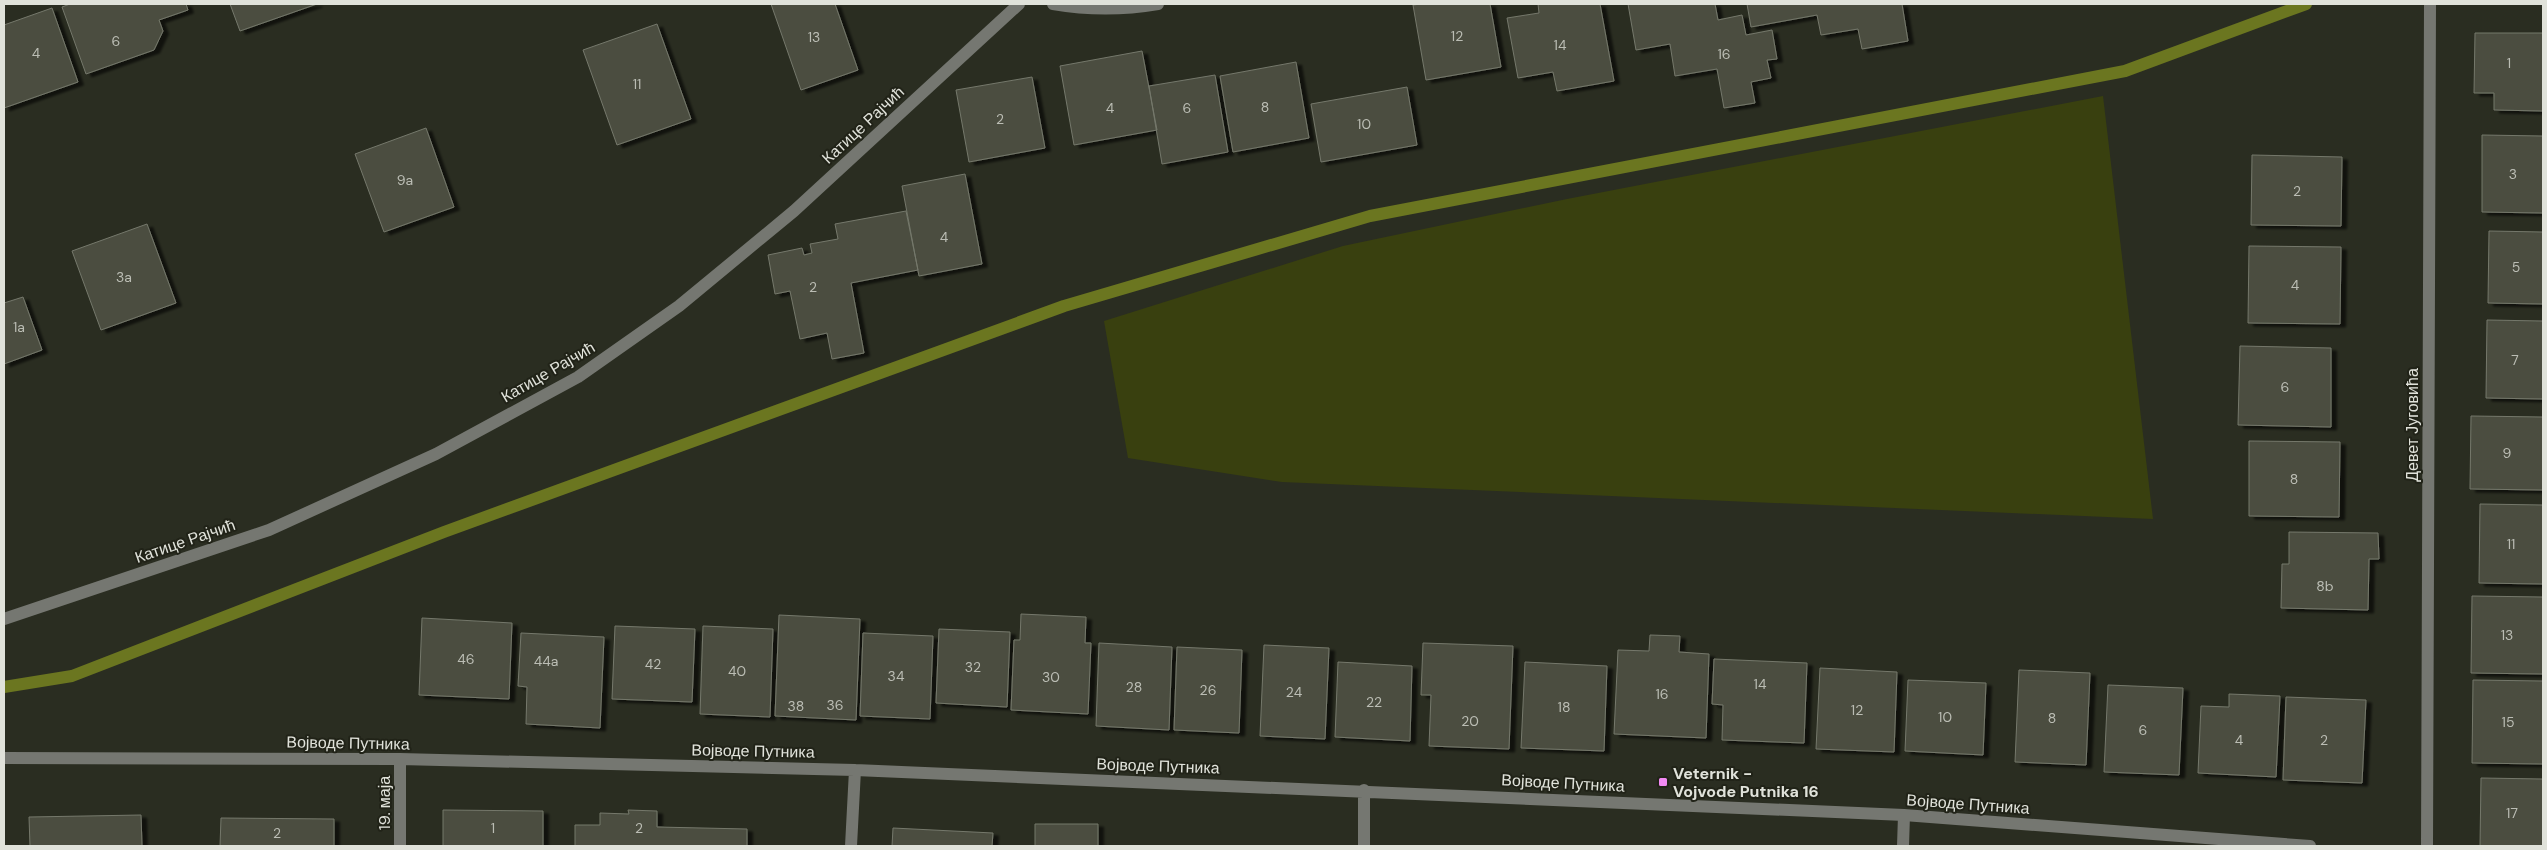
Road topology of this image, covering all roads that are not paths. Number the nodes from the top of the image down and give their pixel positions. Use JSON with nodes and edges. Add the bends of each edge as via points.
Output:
{"nodes":[{"id":1,"x":1019,"y":4,"type":"edge"},
{"id":2,"x":1054,"y":4,"type":"edge"},
{"id":3,"x":1158,"y":4,"type":"edge"},
{"id":4,"x":2430,"y":6,"type":"edge"},
{"id":5,"x":4,"y":619,"type":"edge"},
{"id":6,"x":4,"y":758,"type":"edge"},
{"id":7,"x":400,"y":759,"type":"junction"},
{"id":8,"x":854,"y":770,"type":"junction"},
{"id":9,"x":1364,"y":790,"type":"junction"},
{"id":10,"x":1904,"y":815,"type":"junction"},
{"id":11,"x":400,"y":846,"type":"edge"},
{"id":12,"x":851,"y":846,"type":"edge"},
{"id":13,"x":1364,"y":846,"type":"edge"},
{"id":14,"x":1903,"y":846,"type":"edge"},
{"id":15,"x":2310,"y":846,"type":"edge"},
{"id":16,"x":2426,"y":846,"type":"edge"}],
"edges":[{"from":1,"to":5,"type":"street","name":"Катице Рајчић","via":[[794,211],[679,306],[578,377],[436,454],[269,530]]},
{"from":2,"to":3,"type":"street","via":[[1082,9]]},
{"from":4,"to":16,"type":"street","name":"Девет Југовића"},
{"from":6,"to":7,"type":"street","name":"Војводе Путника"},
{"from":7,"to":8,"type":"street","name":"Војводе Путника"},
{"from":7,"to":11,"type":"street","name":"19. маја"},
{"from":8,"to":9,"type":"street","name":"Војводе Путника"},
{"from":8,"to":12,"type":"street"},
{"from":9,"to":10,"type":"street","name":"Војводе Путника"},
{"from":9,"to":13,"type":"street"},
{"from":10,"to":14,"type":"street"},
{"from":10,"to":15,"type":"street","name":"Војводе Путника"}]}
